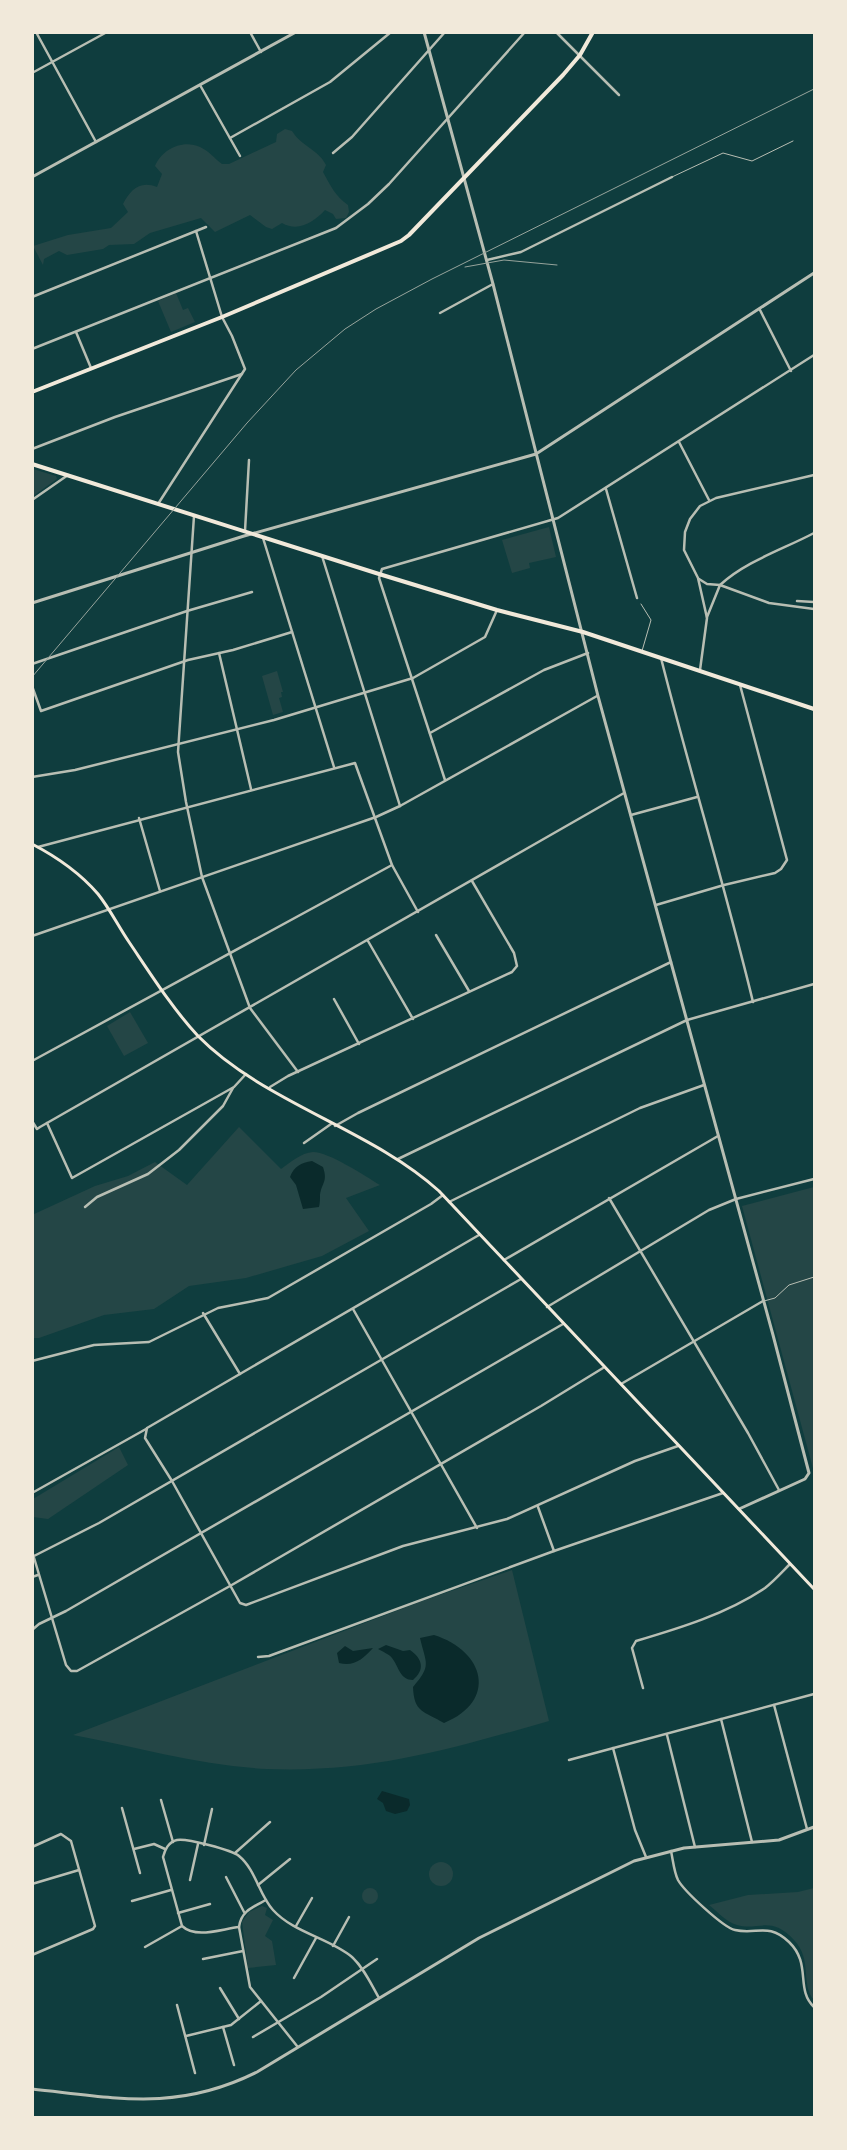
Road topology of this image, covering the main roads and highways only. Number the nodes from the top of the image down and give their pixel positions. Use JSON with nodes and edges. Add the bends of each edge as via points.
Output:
{"nodes":[{"id":1,"x":593,"y":32,"type":"edge"},
{"id":2,"x":32,"y":392,"type":"edge"},
{"id":3,"x":32,"y":464,"type":"edge"},
{"id":4,"x":814,"y":709,"type":"edge"},
{"id":5,"x":32,"y":844,"type":"edge"},
{"id":6,"x":814,"y":1590,"type":"edge"}],
"edges":[{"from":1,"to":2,"type":"main road","via":[[580,55],[465,178],[409,235],[394,245]]},
{"from":3,"to":4,"type":"main road","via":[[497,610],[583,632]]},
{"from":5,"to":6,"type":"main road","via":[[68,866],[91,887],[199,1037],[270,1088],[398,1160],[443,1195]]}]}
